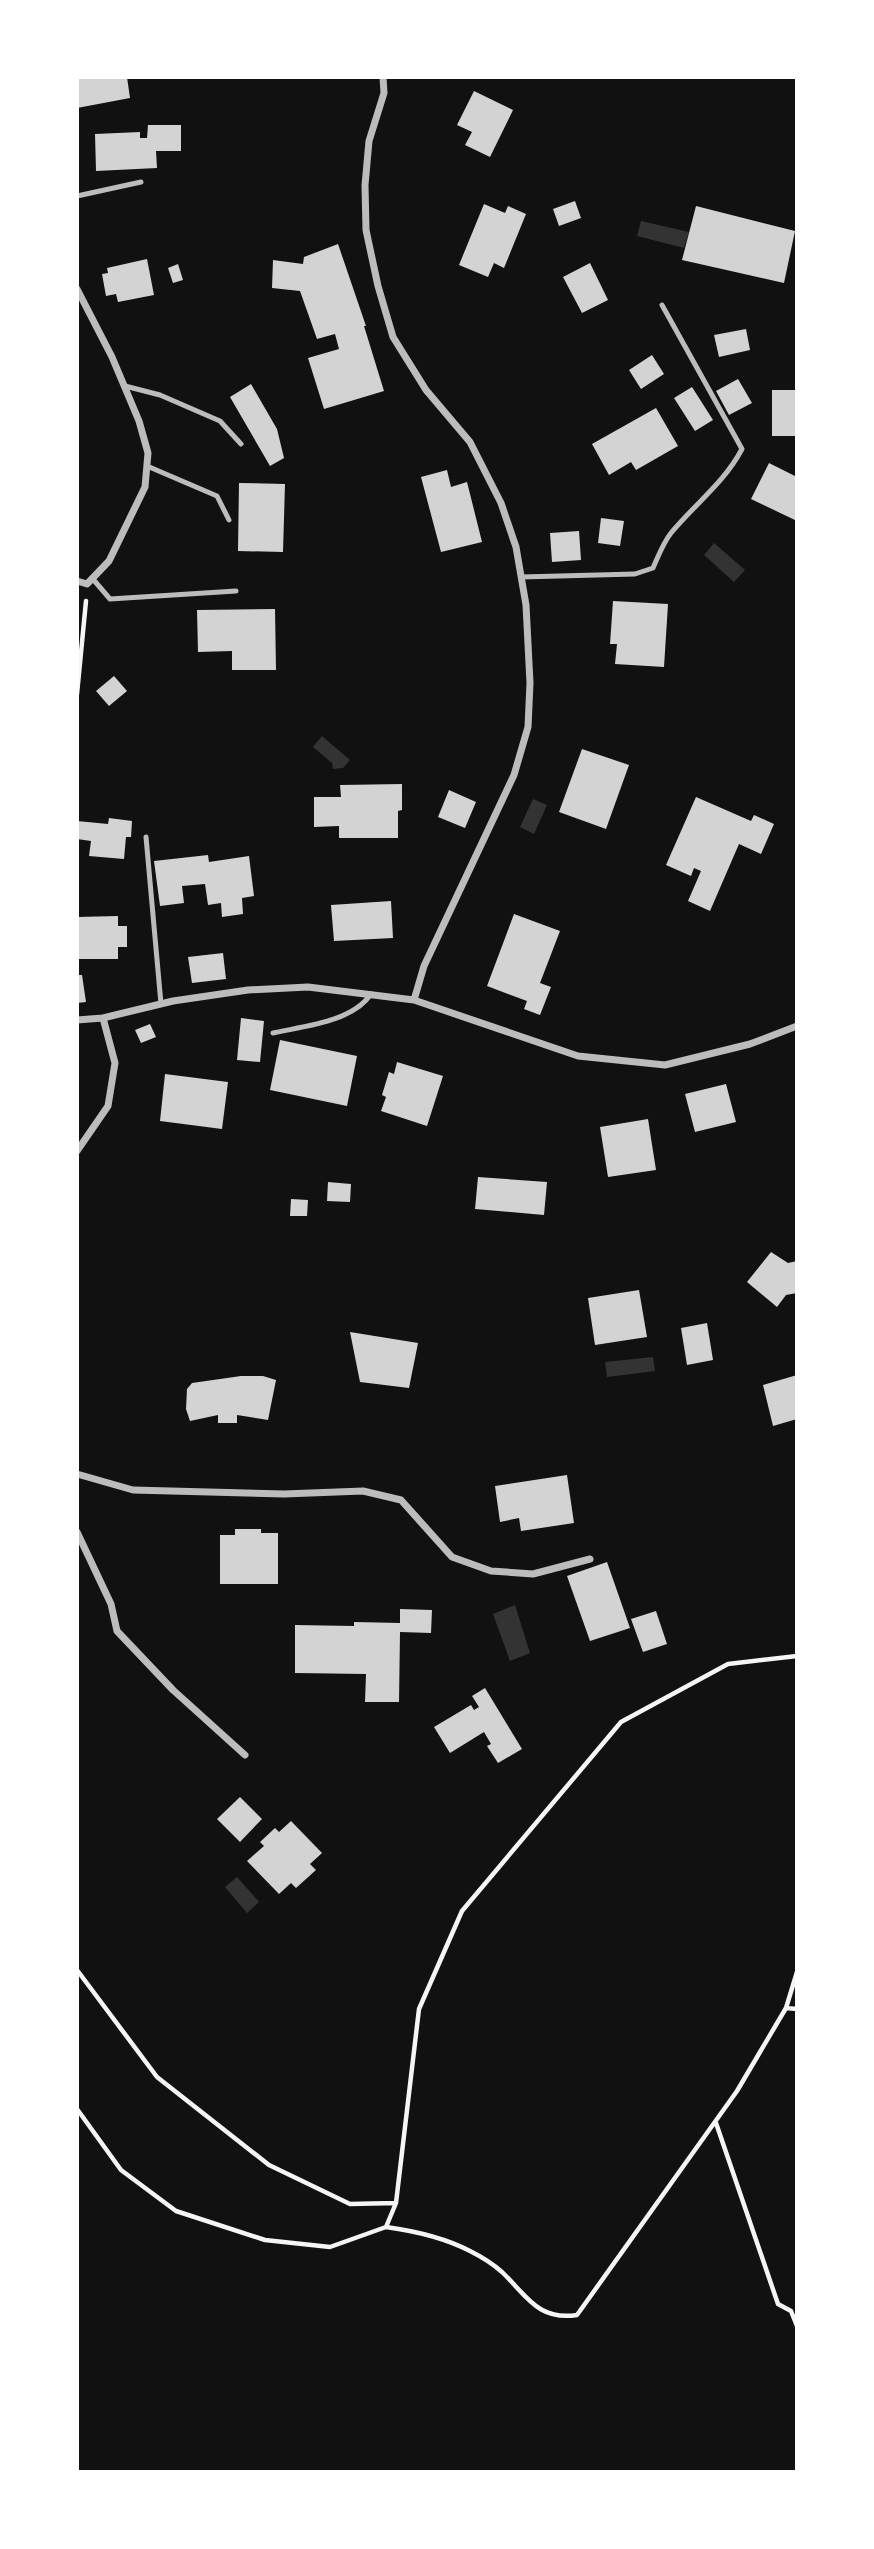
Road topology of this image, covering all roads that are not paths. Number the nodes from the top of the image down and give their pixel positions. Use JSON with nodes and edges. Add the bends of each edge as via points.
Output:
{"nodes":[{"id":1,"x":383,"y":77,"type":"edge"},
{"id":2,"x":141,"y":182,"type":"dead end"},
{"id":3,"x":77,"y":196,"type":"edge"},
{"id":4,"x":77,"y":289,"type":"edge"},
{"id":5,"x":662,"y":305,"type":"dead end"},
{"id":6,"x":125,"y":386,"type":"junction"},
{"id":7,"x":241,"y":444,"type":"dead end"},
{"id":8,"x":147,"y":466,"type":"junction"},
{"id":9,"x":229,"y":520,"type":"dead end"},
{"id":10,"x":521,"y":577,"type":"junction"},
{"id":11,"x":77,"y":581,"type":"edge"},
{"id":12,"x":90,"y":581,"type":"junction"},
{"id":13,"x":236,"y":591,"type":"dead end"},
{"id":14,"x":146,"y":837,"type":"dead end"},
{"id":15,"x":371,"y":994,"type":"junction"},
{"id":16,"x":414,"y":1000,"type":"junction"},
{"id":17,"x":161,"y":1004,"type":"junction"},
{"id":18,"x":103,"y":1018,"type":"junction"},
{"id":19,"x":77,"y":1020,"type":"edge"},
{"id":20,"x":797,"y":1026,"type":"edge"},
{"id":21,"x":274,"y":1033,"type":"dead end"},
{"id":22,"x":77,"y":1151,"type":"edge"},
{"id":23,"x":77,"y":1474,"type":"edge"},
{"id":24,"x":77,"y":1532,"type":"edge"},
{"id":25,"x":590,"y":1559,"type":"dead end"},
{"id":26,"x":245,"y":1755,"type":"dead end"}],
"edges":[{"from":1,"to":10,"type":"street","via":[[384,93],[369,141],[365,186],[366,230],[378,286],[393,337],[426,390],[470,442],[501,503]]},
{"from":2,"to":3,"type":"lane"},
{"from":4,"to":6,"type":"street"},
{"from":5,"to":10,"type":"lane","via":[[742,449],[734,465],[670,535],[653,568],[635,573]]},
{"from":6,"to":7,"type":"lane","via":[[160,395],[220,421]]},
{"from":6,"to":8,"type":"street","via":[[148,453]]},
{"from":8,"to":9,"type":"lane","via":[[216,496]]},
{"from":8,"to":12,"type":"street","via":[[145,486],[109,561]]},
{"from":10,"to":16,"type":"street","via":[[530,683],[528,727],[514,775],[424,966]]},
{"from":11,"to":12,"type":"street"},
{"from":12,"to":13,"type":"lane","via":[[110,599]]},
{"from":14,"to":17,"type":"lane"},
{"from":15,"to":16,"type":"street"},
{"from":15,"to":17,"type":"street","via":[[307,987],[248,990]]},
{"from":15,"to":21,"type":"lane","via":[[364,1005],[346,1014]]},
{"from":16,"to":20,"type":"street","via":[[578,1055],[665,1065],[750,1044]]},
{"from":17,"to":18,"type":"street"},
{"from":18,"to":19,"type":"street"},
{"from":18,"to":22,"type":"street","via":[[115,1063],[107,1106]]},
{"from":23,"to":25,"type":"street","via":[[133,1490],[363,1491],[401,1500],[452,1557],[491,1571],[533,1574]]},
{"from":24,"to":26,"type":"street","via":[[111,1604],[117,1631]]}]}
